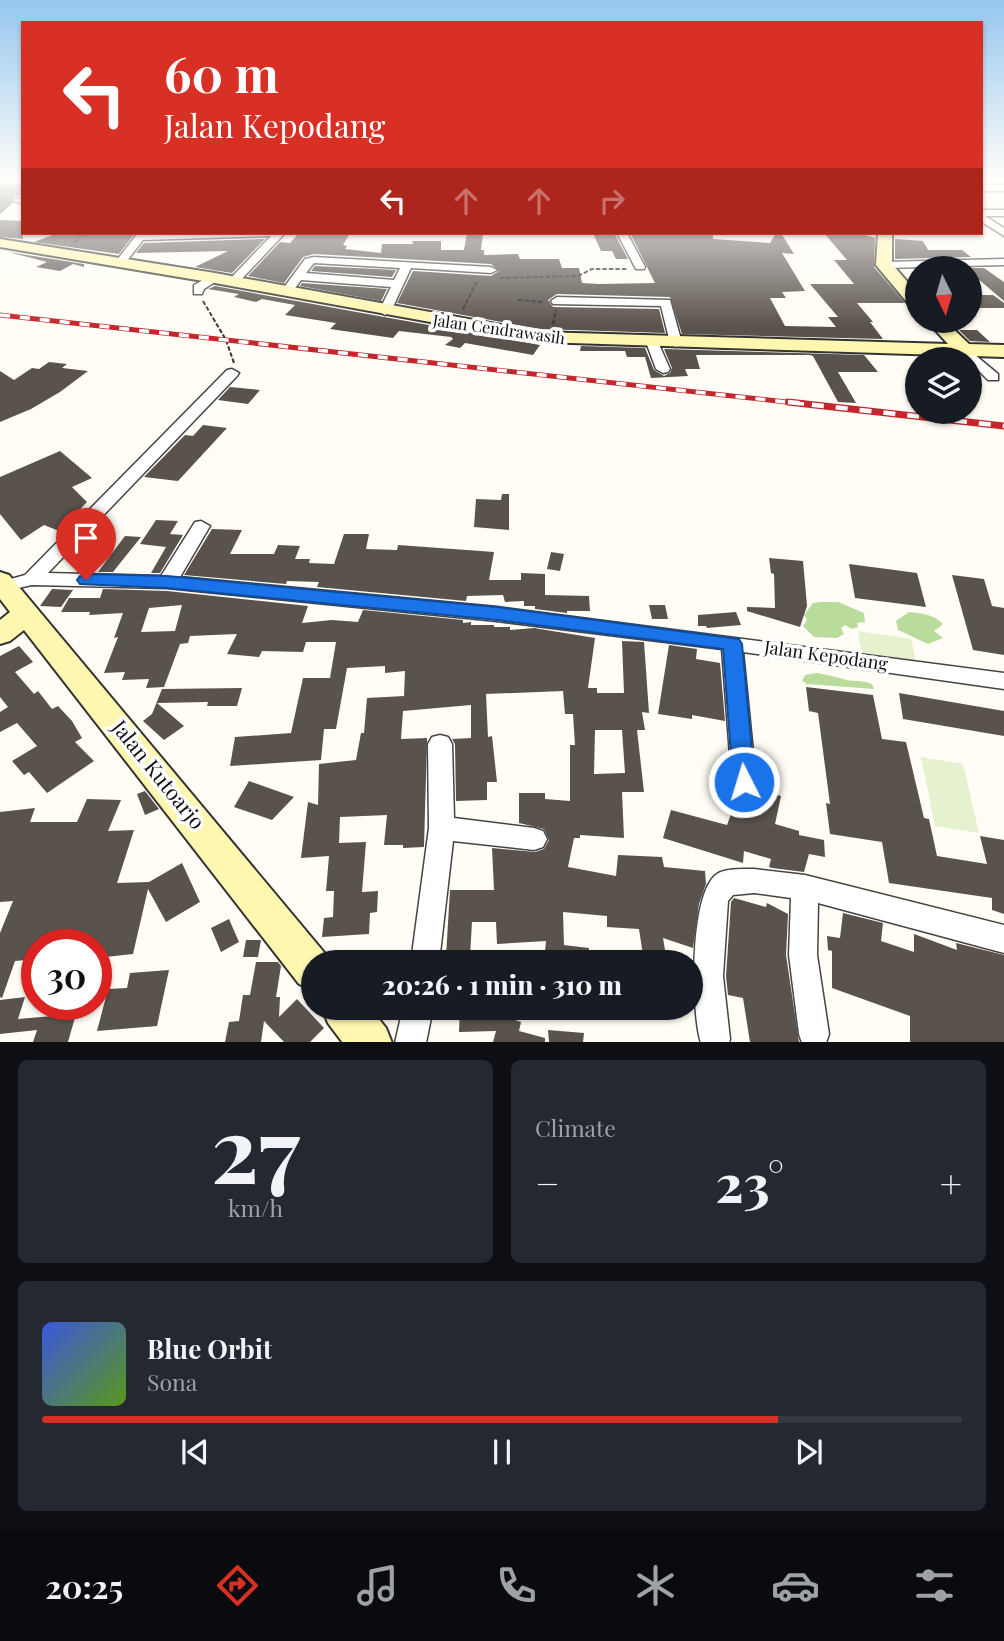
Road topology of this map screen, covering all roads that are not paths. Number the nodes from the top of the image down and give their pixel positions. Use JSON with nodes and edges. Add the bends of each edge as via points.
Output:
{"nodes":[{"id":1,"x":141,"y":235,"type":"edge"},
{"id":2,"x":279,"y":235,"type":"edge"},
{"id":3,"x":623,"y":235,"type":"edge"},
{"id":4,"x":885,"y":235,"type":"edge"},
{"id":5,"x":0,"y":243,"type":"edge"},
{"id":6,"x":1004,"y":262,"type":"edge"},
{"id":7,"x":989,"y":263,"type":"junction"},
{"id":8,"x":119,"y":264,"type":"junction"},
{"id":9,"x":407,"y":265,"type":"junction"},
{"id":10,"x":884,"y":265,"type":"junction"},
{"id":11,"x":640,"y":267,"type":"road end"},
{"id":12,"x":484,"y":272,"type":"road end"},
{"id":13,"x":1004,"y":273,"type":"edge"},
{"id":14,"x":299,"y":276,"type":"junction"},
{"id":15,"x":224,"y":280,"type":"junction"},
{"id":16,"x":400,"y":284,"type":"junction"},
{"id":17,"x":905,"y":289,"type":"edge"},
{"id":18,"x":198,"y":292,"type":"road end"},
{"id":19,"x":286,"y":293,"type":"junction"},
{"id":20,"x":557,"y":302,"type":"road end"},
{"id":21,"x":385,"y":310,"type":"junction"},
{"id":22,"x":947,"y":333,"type":"edge"},
{"id":23,"x":652,"y":342,"type":"junction"},
{"id":24,"x":676,"y":343,"type":"junction"},
{"id":25,"x":961,"y":347,"type":"edge"},
{"id":26,"x":905,"y":348,"type":"edge"},
{"id":27,"x":982,"y":350,"type":"edge"},
{"id":28,"x":1004,"y":351,"type":"edge"},
{"id":29,"x":982,"y":367,"type":"edge"},
{"id":30,"x":663,"y":369,"type":"dead end"},
{"id":31,"x":232,"y":373,"type":"road end"},
{"id":32,"x":993,"y":377,"type":"dead end"},
{"id":33,"x":201,"y":526,"type":"dead end"},
{"id":34,"x":167,"y":582,"type":"junction"},
{"id":35,"x":14,"y":590,"type":"edge"},
{"id":36,"x":0,"y":634,"type":"edge"},
{"id":37,"x":732,"y":644,"type":"junction"},
{"id":38,"x":1004,"y":681,"type":"edge"},
{"id":39,"x":440,"y":744,"type":"dead end"},
{"id":40,"x":744,"y":782,"type":"dead end"},
{"id":41,"x":442,"y":828,"type":"junction"},
{"id":42,"x":534,"y":839,"type":"dead end"},
{"id":43,"x":806,"y":887,"type":"junction"},
{"id":44,"x":1004,"y":939,"type":"edge"},
{"id":45,"x":427,"y":950,"type":"edge"},
{"id":46,"x":301,"y":955,"type":"edge"},
{"id":47,"x":353,"y":1020,"type":"edge"},
{"id":48,"x":416,"y":1020,"type":"edge"},
{"id":49,"x":814,"y":1034,"type":"dead end"},
{"id":50,"x":715,"y":1039,"type":"dead end"},
{"id":51,"x":371,"y":1042,"type":"edge"},
{"id":52,"x":411,"y":1042,"type":"edge"}],
"edges":[{"from":1,"to":8,"type":"street"},
{"from":2,"to":15,"type":"street"},
{"from":3,"to":11,"type":"street"},
{"from":4,"to":10,"type":"main road"},
{"from":5,"to":8,"type":"main road","name":"Jalan Cendrawasih"},
{"from":6,"to":7,"type":"street"},
{"from":7,"to":10,"type":"street"},
{"from":7,"to":13,"type":"street"},
{"from":8,"to":15,"type":"main road","name":"Jalan Cendrawasih"},
{"from":9,"to":12,"type":"street"},
{"from":9,"to":14,"type":"street","via":[[314,260]]},
{"from":9,"to":16,"type":"street"},
{"from":10,"to":17,"type":"main road"},
{"from":14,"to":16,"type":"street"},
{"from":14,"to":19,"type":"street"},
{"from":15,"to":18,"type":"street","via":[[198,287]]},
{"from":15,"to":19,"type":"main road","name":"Jalan Cendrawasih"},
{"from":16,"to":21,"type":"street"},
{"from":19,"to":21,"type":"main road","name":"Jalan Cendrawasih"},
{"from":20,"to":24,"type":"street","via":[[666,303]]},
{"from":21,"to":23,"type":"main road","name":"Jalan Cendrawasih","via":[[549,338]]},
{"from":22,"to":25,"type":"main road"},
{"from":23,"to":24,"type":"main road","name":"Jalan Cendrawasih"},
{"from":23,"to":30,"type":"street"},
{"from":24,"to":26,"type":"main road","name":"Jalan Cendrawasih"},
{"from":27,"to":28,"type":"main road","name":"Jalan Cendrawasih"},
{"from":29,"to":32,"type":"street"},
{"from":31,"to":35,"type":"street"},
{"from":33,"to":34,"type":"street"},
{"from":34,"to":35,"type":"street","name":"Jalan Kepodang"},
{"from":34,"to":37,"type":"street","name":"Jalan Kepodang","via":[[497,614]]},
{"from":35,"to":36,"type":"main road"},
{"from":35,"to":46,"type":"main road","name":"Jalan Kutoarjo"},
{"from":37,"to":38,"type":"street","name":"Jalan Kepodang"},
{"from":37,"to":40,"type":"street"},
{"from":39,"to":41,"type":"street"},
{"from":41,"to":42,"type":"street"},
{"from":41,"to":45,"type":"street"},
{"from":43,"to":44,"type":"street"},
{"from":43,"to":49,"type":"street","via":[[803,955]]},
{"from":43,"to":50,"type":"street","via":[[726,883],[715,896],[708,976]]},
{"from":47,"to":51,"type":"main road"},
{"from":48,"to":52,"type":"street"}]}
